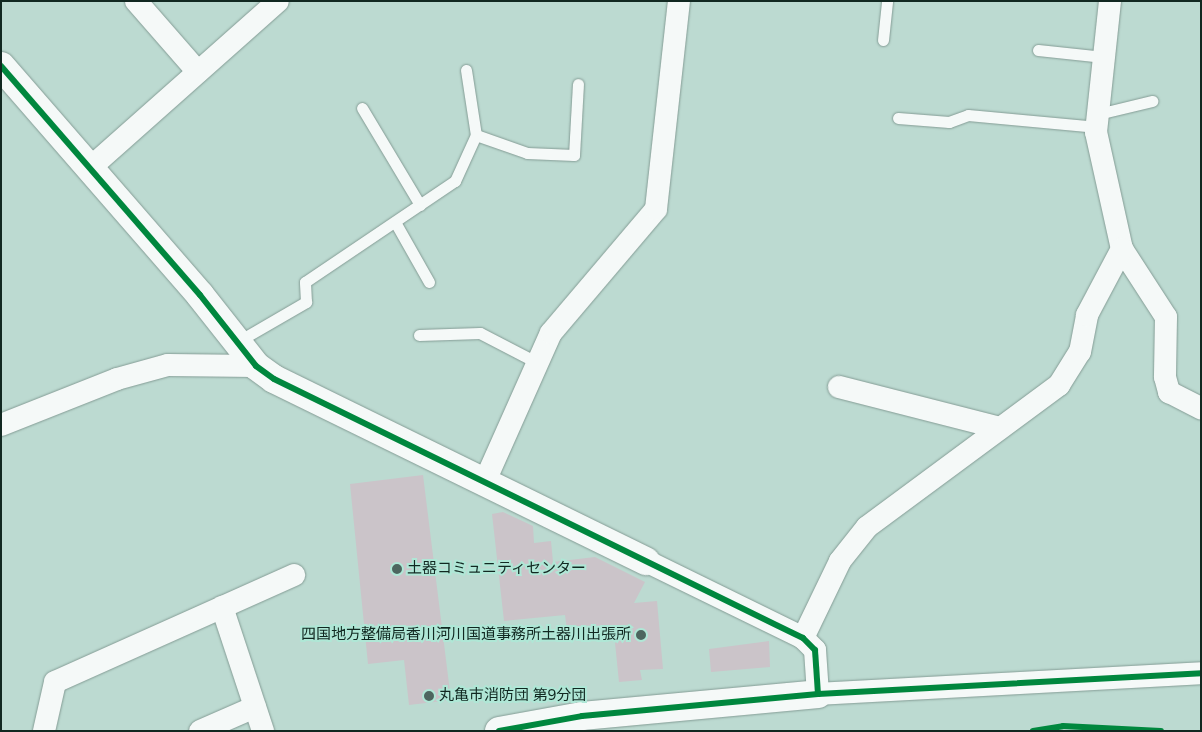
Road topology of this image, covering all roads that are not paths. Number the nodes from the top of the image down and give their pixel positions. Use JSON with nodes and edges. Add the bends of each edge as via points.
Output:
{"nodes":[{"id":1,"x":136,"y":1,"type":"edge"},
{"id":2,"x":278,"y":1,"type":"edge"},
{"id":3,"x":679,"y":1,"type":"edge"},
{"id":4,"x":887,"y":1,"type":"edge"},
{"id":5,"x":1110,"y":1,"type":"edge"},
{"id":6,"x":883,"y":40,"type":"dead end"},
{"id":7,"x":1038,"y":50,"type":"dead end"},
{"id":8,"x":1104,"y":57,"type":"junction"},
{"id":9,"x":1,"y":66,"type":"edge"},
{"id":10,"x":466,"y":70,"type":"dead end"},
{"id":11,"x":198,"y":72,"type":"junction"},
{"id":12,"x":578,"y":84,"type":"dead end"},
{"id":13,"x":1152,"y":101,"type":"dead end"},
{"id":14,"x":362,"y":108,"type":"dead end"},
{"id":15,"x":898,"y":118,"type":"dead end"},
{"id":16,"x":1097,"y":120,"type":"junction"},
{"id":17,"x":476,"y":135,"type":"junction"},
{"id":18,"x":90,"y":168,"type":"junction"},
{"id":19,"x":420,"y":205,"type":"junction"},
{"id":20,"x":395,"y":222,"type":"junction"},
{"id":21,"x":1122,"y":249,"type":"junction"},
{"id":22,"x":429,"y":282,"type":"dead end"},
{"id":23,"x":419,"y":335,"type":"dead end"},
{"id":24,"x":237,"y":342,"type":"junction"},
{"id":25,"x":536,"y":362,"type":"junction"},
{"id":26,"x":256,"y":366,"type":"junction"},
{"id":27,"x":839,"y":387,"type":"dead end"},
{"id":28,"x":1201,"y":408,"type":"edge"},
{"id":29,"x":1,"y":425,"type":"edge"},
{"id":30,"x":1000,"y":428,"type":"junction"},
{"id":31,"x":485,"y":481,"type":"junction"},
{"id":32,"x":646,"y":562,"type":"joint"},
{"id":33,"x":294,"y":575,"type":"dead end"},
{"id":34,"x":222,"y":608,"type":"junction"},
{"id":35,"x":803,"y":638,"type":"junction"},
{"id":36,"x":1201,"y":673,"type":"edge"},
{"id":37,"x":818,"y":694,"type":"junction"},
{"id":38,"x":255,"y":707,"type":"junction"},
{"id":39,"x":44,"y":731,"type":"edge"},
{"id":40,"x":200,"y":731,"type":"edge"},
{"id":41,"x":263,"y":731,"type":"edge"},
{"id":42,"x":499,"y":731,"type":"edge"}],
"edges":[{"from":1,"to":11,"type":"street"},
{"from":2,"to":11,"type":"street"},
{"from":3,"to":25,"type":"street","via":[[656,209],[551,334]]},
{"from":4,"to":6,"type":"lane"},
{"from":5,"to":8,"type":"street"},
{"from":7,"to":8,"type":"lane"},
{"from":8,"to":16,"type":"street"},
{"from":9,"to":18,"type":"street"},
{"from":10,"to":17,"type":"lane"},
{"from":11,"to":18,"type":"street"},
{"from":12,"to":17,"type":"lane","via":[[574,155],[527,153]]},
{"from":13,"to":16,"type":"lane"},
{"from":14,"to":19,"type":"lane"},
{"from":15,"to":16,"type":"lane","via":[[949,122],[968,115]]},
{"from":16,"to":21,"type":"street"},
{"from":17,"to":19,"type":"lane","via":[[456,181]]},
{"from":18,"to":24,"type":"street"},
{"from":19,"to":20,"type":"lane"},
{"from":20,"to":22,"type":"lane"},
{"from":20,"to":24,"type":"lane","via":[[305,282],[306,302]]},
{"from":21,"to":28,"type":"street","via":[[1166,317],[1165,377],[1169,392]]},
{"from":21,"to":30,"type":"street","via":[[1088,315],[1080,352],[1059,386]]},
{"from":23,"to":25,"type":"lane","via":[[480,332]]},
{"from":24,"to":26,"type":"street"},
{"from":25,"to":31,"type":"street"},
{"from":26,"to":29,"type":"street","via":[[168,365],[117,379]]},
{"from":26,"to":31,"type":"street","via":[[282,383]]},
{"from":27,"to":30,"type":"street"},
{"from":30,"to":35,"type":"street","via":[[867,527],[840,562]]},
{"from":31,"to":32,"type":"street"},
{"from":32,"to":35,"type":"street"},
{"from":33,"to":34,"type":"street"},
{"from":34,"to":38,"type":"street"},
{"from":34,"to":39,"type":"street","via":[[55,682]]},
{"from":35,"to":37,"type":"street","via":[[815,650]]},
{"from":36,"to":37,"type":"street"},
{"from":37,"to":42,"type":"street","via":[[582,716]]},
{"from":38,"to":40,"type":"street"},
{"from":38,"to":41,"type":"street"}]}
